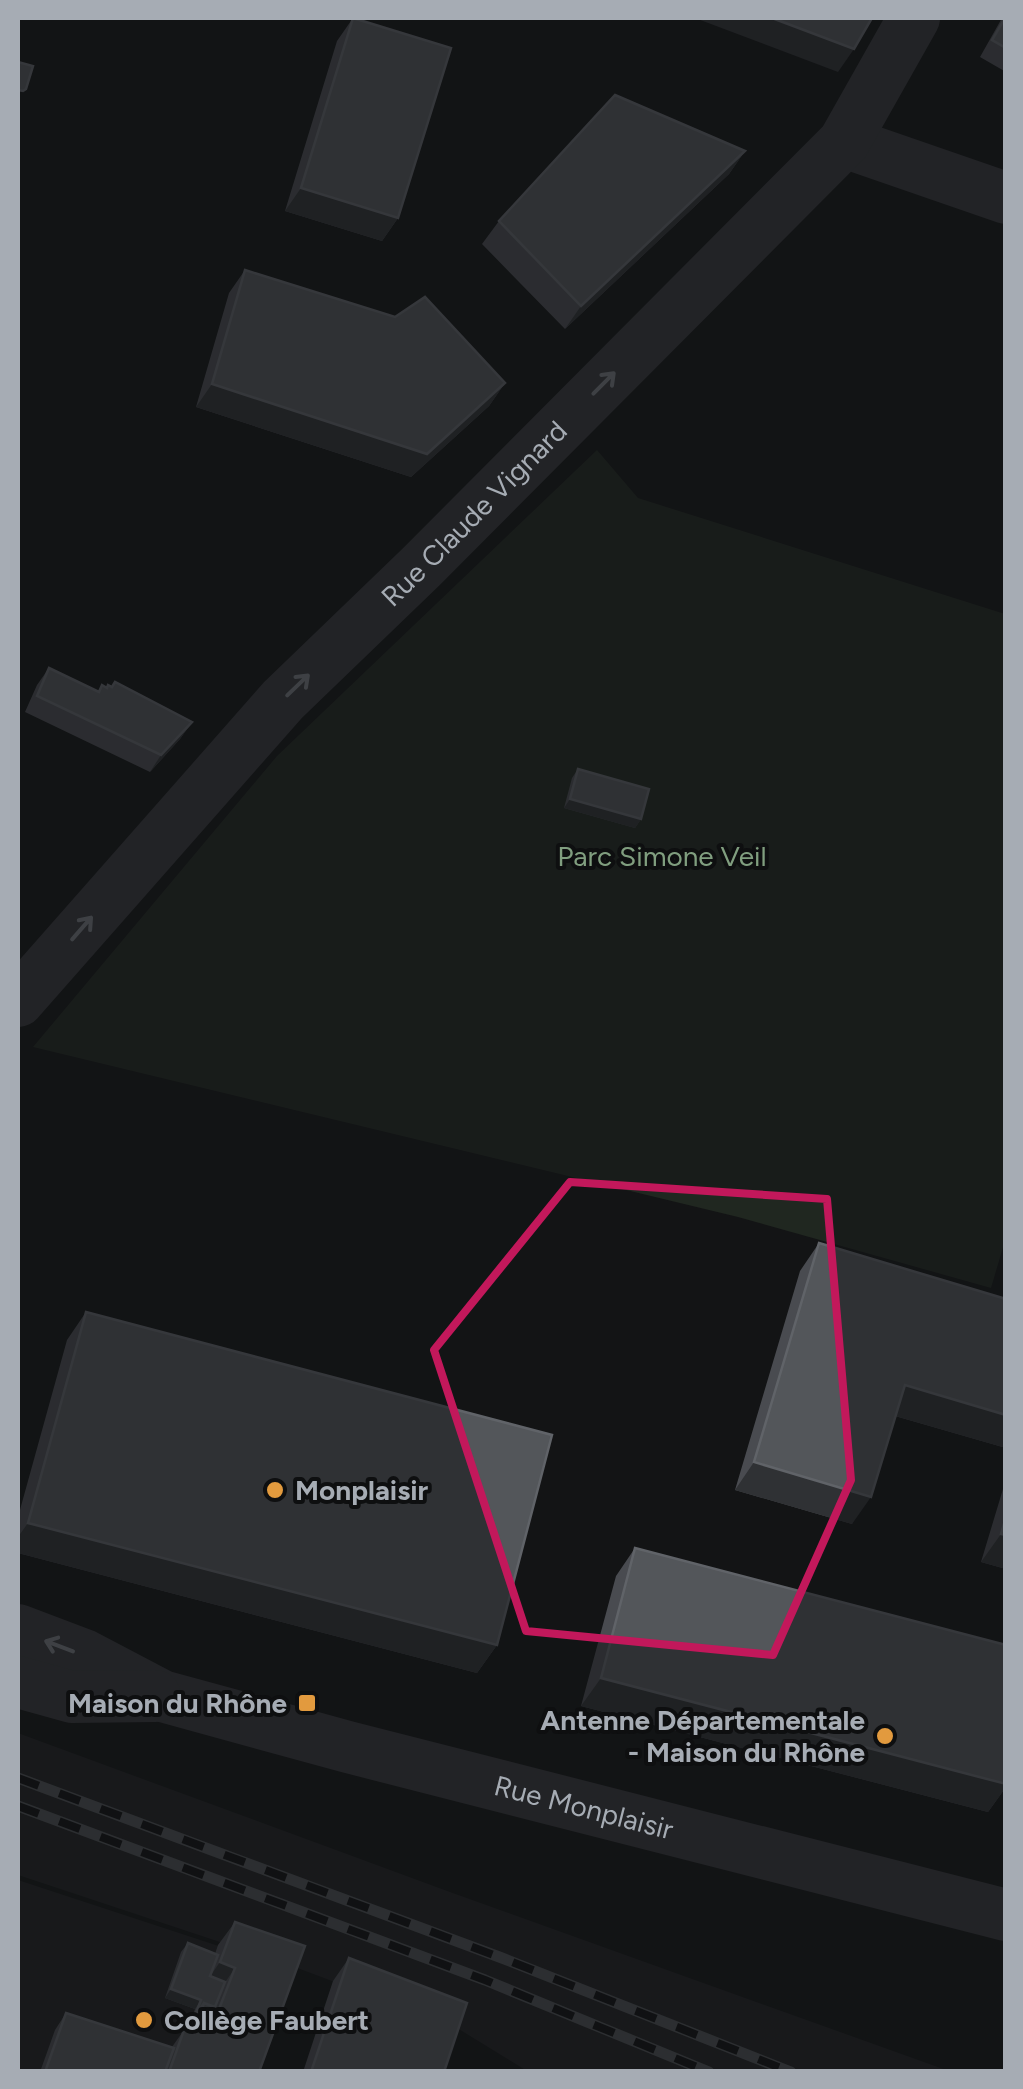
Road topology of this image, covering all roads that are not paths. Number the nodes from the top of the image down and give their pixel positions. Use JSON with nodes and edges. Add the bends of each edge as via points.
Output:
{"nodes":[{"id":1,"x":914,"y":18,"type":"edge"},
{"id":2,"x":844,"y":142,"type":"junction"},
{"id":3,"x":1006,"y":198,"type":"edge"},
{"id":4,"x":18,"y":1001,"type":"edge"},
{"id":5,"x":18,"y":1630,"type":"edge"},
{"id":6,"x":18,"y":1682,"type":"edge"},
{"id":7,"x":162,"y":1696,"type":"junction"},
{"id":8,"x":1006,"y":1915,"type":"edge"}],
"edges":[{"from":1,"to":2,"type":"street","name":"Rue Claude Vignard"},
{"from":2,"to":3,"type":"street"},
{"from":4,"to":2,"type":"street","name":"Rue Claude Vignard","one_way":true,"via":[[283,700]]},
{"from":7,"to":5,"type":"street","name":"Rue Monplaisir","one_way":true},
{"from":6,"to":7,"type":"street","name":"Rue Monplaisir","via":[[72,1697]]},
{"from":7,"to":8,"type":"street","name":"Rue Monplaisir"}]}
